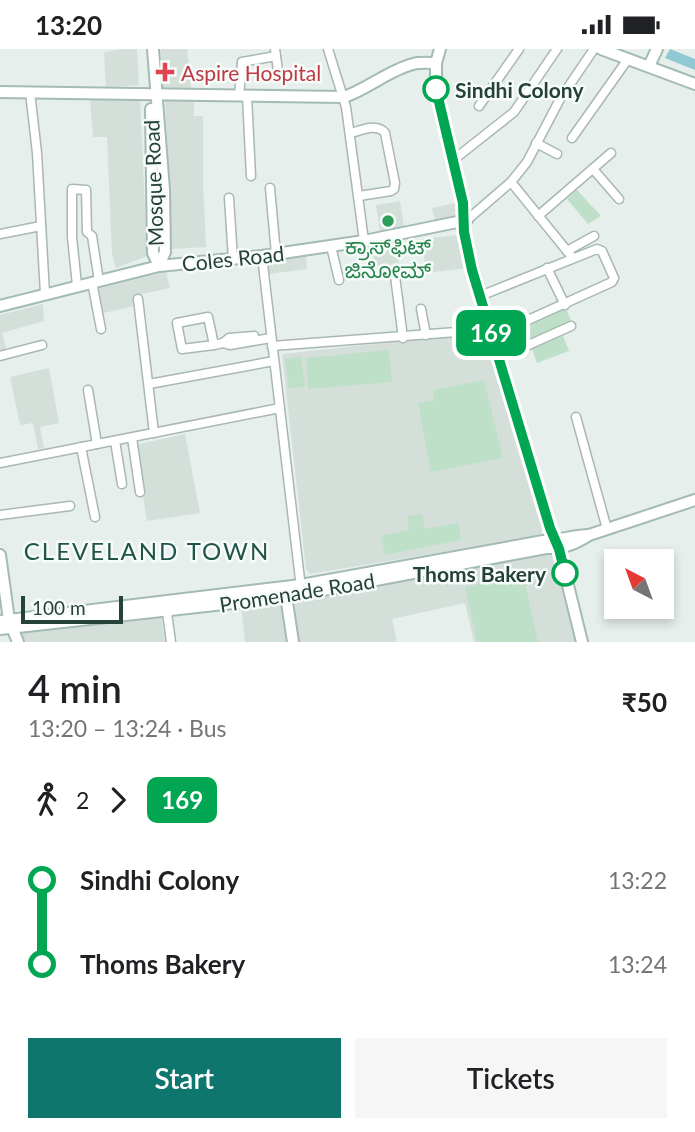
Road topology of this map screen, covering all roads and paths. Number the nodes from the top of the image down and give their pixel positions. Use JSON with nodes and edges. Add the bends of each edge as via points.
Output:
{"nodes":[{"id":1,"x":146,"y":49,"type":"edge"},
{"id":2,"x":153,"y":49,"type":"edge"},
{"id":3,"x":328,"y":49,"type":"edge"},
{"id":4,"x":440,"y":49,"type":"edge"},
{"id":5,"x":447,"y":49,"type":"edge"},
{"id":6,"x":519,"y":49,"type":"edge"},
{"id":7,"x":557,"y":49,"type":"edge"},
{"id":8,"x":594,"y":49,"type":"edge"},
{"id":9,"x":601,"y":49,"type":"edge"},
{"id":10,"x":618,"y":49,"type":"edge"},
{"id":11,"x":276,"y":52,"type":"edge"},
{"id":12,"x":653,"y":57,"type":"edge"},
{"id":13,"x":628,"y":59,"type":"junction"},
{"id":14,"x":436,"y":63,"type":"junction"},
{"id":15,"x":278,"y":71,"type":"dead end"},
{"id":16,"x":695,"y":77,"type":"edge"},
{"id":17,"x":695,"y":84,"type":"edge"},
{"id":18,"x":0,"y":92,"type":"edge"},
{"id":19,"x":30,"y":92,"type":"junction"},
{"id":20,"x":153,"y":95,"type":"junction"},
{"id":21,"x":243,"y":96,"type":"junction"},
{"id":22,"x":344,"y":97,"type":"junction"},
{"id":23,"x":479,"y":106,"type":"dead end"},
{"id":24,"x":448,"y":130,"type":"junction"},
{"id":25,"x":351,"y":132,"type":"junction"},
{"id":26,"x":572,"y":138,"type":"dead end"},
{"id":27,"x":536,"y":143,"type":"junction"},
{"id":28,"x":611,"y":153,"type":"dead end"},
{"id":29,"x":556,"y":154,"type":"dead end"},
{"id":30,"x":455,"y":160,"type":"junction"},
{"id":31,"x":593,"y":169,"type":"junction"},
{"id":32,"x":251,"y":176,"type":"dead end"},
{"id":33,"x":511,"y":182,"type":"junction"},
{"id":34,"x":271,"y":188,"type":"dead end"},
{"id":35,"x":359,"y":196,"type":"junction"},
{"id":36,"x":229,"y":198,"type":"dead end"},
{"id":37,"x":619,"y":199,"type":"dead end"},
{"id":38,"x":538,"y":216,"type":"junction"},
{"id":39,"x":465,"y":221,"type":"junction"},
{"id":40,"x":41,"y":226,"type":"junction"},
{"id":41,"x":0,"y":234,"type":"edge"},
{"id":42,"x":594,"y":236,"type":"dead end"},
{"id":43,"x":364,"y":241,"type":"junction"},
{"id":44,"x":331,"y":246,"type":"junction"},
{"id":45,"x":276,"y":254,"type":"junction"},
{"id":46,"x":570,"y":254,"type":"junction"},
{"id":47,"x":262,"y":256,"type":"junction"},
{"id":48,"x":233,"y":259,"type":"junction"},
{"id":49,"x":159,"y":266,"type":"junction"},
{"id":50,"x":547,"y":268,"type":"junction"},
{"id":51,"x":395,"y":276,"type":"dead end"},
{"id":52,"x":339,"y":280,"type":"dead end"},
{"id":53,"x":95,"y":282,"type":"junction"},
{"id":54,"x":78,"y":285,"type":"junction"},
{"id":55,"x":485,"y":294,"type":"junction"},
{"id":56,"x":45,"y":295,"type":"junction"},
{"id":57,"x":138,"y":299,"type":"dead end"},
{"id":58,"x":565,"y":305,"type":"junction"},
{"id":59,"x":0,"y":306,"type":"edge"},
{"id":60,"x":421,"y":309,"type":"dead end"},
{"id":61,"x":572,"y":326,"type":"dead end"},
{"id":62,"x":101,"y":328,"type":"dead end"},
{"id":63,"x":426,"y":335,"type":"junction"},
{"id":64,"x":403,"y":338,"type":"junction"},
{"id":65,"x":271,"y":339,"type":"junction"},
{"id":66,"x":497,"y":340,"type":"junction"},
{"id":67,"x":219,"y":344,"type":"junction"},
{"id":68,"x":42,"y":345,"type":"dead end"},
{"id":69,"x":0,"y":356,"type":"edge"},
{"id":70,"x":274,"y":361,"type":"junction"},
{"id":71,"x":149,"y":384,"type":"junction"},
{"id":72,"x":88,"y":390,"type":"dead end"},
{"id":73,"x":280,"y":408,"type":"junction"},
{"id":74,"x":576,"y":417,"type":"dead end"},
{"id":75,"x":154,"y":433,"type":"junction"},
{"id":76,"x":132,"y":438,"type":"junction"},
{"id":77,"x":115,"y":441,"type":"junction"},
{"id":78,"x":97,"y":444,"type":"junction"},
{"id":79,"x":81,"y":447,"type":"junction"},
{"id":80,"x":0,"y":463,"type":"edge"},
{"id":81,"x":122,"y":484,"type":"dead end"},
{"id":82,"x":140,"y":492,"type":"dead end"},
{"id":83,"x":695,"y":500,"type":"edge"},
{"id":84,"x":70,"y":506,"type":"dead end"},
{"id":85,"x":0,"y":515,"type":"edge"},
{"id":86,"x":95,"y":517,"type":"dead end"},
{"id":87,"x":607,"y":529,"type":"junction"},
{"id":88,"x":560,"y":544,"type":"junction"},
{"id":89,"x":0,"y":555,"type":"edge"},
{"id":90,"x":302,"y":590,"type":"junction"},
{"id":91,"x":285,"y":592,"type":"junction"},
{"id":92,"x":164,"y":607,"type":"junction"},
{"id":93,"x":5,"y":624,"type":"edge"},
{"id":94,"x":18,"y":642,"type":"edge"},
{"id":95,"x":171,"y":642,"type":"edge"},
{"id":96,"x":293,"y":642,"type":"edge"},
{"id":97,"x":584,"y":642,"type":"edge"}],
"edges":[{"from":1,"to":20,"type":"street","name":"Mosque Road"},
{"from":2,"to":20,"type":"street","name":"Mosque Road"},
{"from":3,"to":22,"type":"street"},
{"from":4,"to":14,"type":"street"},
{"from":5,"to":24,"type":"street","via":[[442,88]]},
{"from":6,"to":23,"type":"street"},
{"from":7,"to":30,"type":"street","via":[[514,112]]},
{"from":8,"to":27,"type":"street"},
{"from":9,"to":13,"type":"street"},
{"from":10,"to":12,"type":"street"},
{"from":11,"to":15,"type":"street"},
{"from":11,"to":21,"type":"street","via":[[242,62]]},
{"from":12,"to":13,"type":"street"},
{"from":12,"to":16,"type":"street"},
{"from":12,"to":17,"type":"street"},
{"from":13,"to":26,"type":"street"},
{"from":14,"to":22,"type":"street","via":[[413,64]]},
{"from":14,"to":24,"type":"street","via":[[436,90]]},
{"from":18,"to":19,"type":"street"},
{"from":19,"to":20,"type":"street"},
{"from":19,"to":40,"type":"street"},
{"from":20,"to":21,"type":"street"},
{"from":20,"to":49,"type":"street","name":"Mosque Road","via":[[164,190],[165,252]]},
{"from":21,"to":22,"type":"street"},
{"from":21,"to":32,"type":"street"},
{"from":22,"to":25,"type":"street"},
{"from":24,"to":30,"type":"street"},
{"from":25,"to":35,"type":"street"},
{"from":25,"to":35,"type":"street","via":[[382,129],[395,183],[391,191]]},
{"from":27,"to":29,"type":"street"},
{"from":27,"to":33,"type":"street"},
{"from":28,"to":31,"type":"street"},
{"from":30,"to":39,"type":"street","via":[[467,203]]},
{"from":31,"to":37,"type":"street"},
{"from":31,"to":38,"type":"street"},
{"from":33,"to":38,"type":"street"},
{"from":33,"to":39,"type":"street"},
{"from":34,"to":45,"type":"street"},
{"from":35,"to":43,"type":"street"},
{"from":36,"to":48,"type":"street"},
{"from":38,"to":46,"type":"street"},
{"from":39,"to":43,"type":"street","name":"Coles Road"},
{"from":39,"to":55,"type":"street"},
{"from":39,"to":66,"type":"street","via":[[472,270]]},
{"from":40,"to":41,"type":"street"},
{"from":40,"to":56,"type":"street"},
{"from":42,"to":46,"type":"street"},
{"from":43,"to":44,"type":"street","name":"Coles Road"},
{"from":44,"to":45,"type":"street","name":"Coles Road"},
{"from":44,"to":52,"type":"street"},
{"from":45,"to":47,"type":"street","name":"Coles Road"},
{"from":46,"to":50,"type":"street"},
{"from":46,"to":58,"type":"street","via":[[601,250],[614,280]]},
{"from":47,"to":48,"type":"street","name":"Coles Road"},
{"from":47,"to":65,"type":"street"},
{"from":48,"to":49,"type":"street","name":"Coles Road"},
{"from":49,"to":53,"type":"street","name":"Coles Road"},
{"from":50,"to":55,"type":"street"},
{"from":50,"to":58,"type":"street"},
{"from":51,"to":64,"type":"street"},
{"from":53,"to":54,"type":"street","name":"Coles Road"},
{"from":53,"to":54,"type":"street","via":[[86,190],[72,189]]},
{"from":53,"to":62,"type":"street"},
{"from":54,"to":56,"type":"street","name":"Coles Road"},
{"from":55,"to":66,"type":"street"},
{"from":56,"to":59,"type":"street","name":"Coles Road"},
{"from":57,"to":71,"type":"street"},
{"from":58,"to":66,"type":"street"},
{"from":60,"to":63,"type":"street"},
{"from":61,"to":66,"type":"street"},
{"from":63,"to":64,"type":"street"},
{"from":63,"to":66,"type":"street"},
{"from":64,"to":65,"type":"street"},
{"from":65,"to":67,"type":"street"},
{"from":65,"to":70,"type":"street"},
{"from":66,"to":88,"type":"street"},
{"from":67,"to":67,"type":"street","via":[[208,317],[177,323],[182,349]]},
{"from":68,"to":69,"type":"street"},
{"from":70,"to":71,"type":"street"},
{"from":70,"to":73,"type":"street"},
{"from":71,"to":75,"type":"street"},
{"from":72,"to":78,"type":"street"},
{"from":73,"to":75,"type":"street"},
{"from":73,"to":90,"type":"street"},
{"from":74,"to":87,"type":"street"},
{"from":75,"to":76,"type":"street"},
{"from":76,"to":77,"type":"street"},
{"from":76,"to":82,"type":"street"},
{"from":77,"to":78,"type":"street"},
{"from":77,"to":81,"type":"street"},
{"from":78,"to":79,"type":"street"},
{"from":79,"to":80,"type":"street"},
{"from":79,"to":86,"type":"street"},
{"from":83,"to":87,"type":"street","name":"Promenade Road"},
{"from":84,"to":85,"type":"street"},
{"from":87,"to":88,"type":"street","name":"Promenade Road","via":[[574,535]]},
{"from":88,"to":90,"type":"street","name":"Promenade Road","via":[[543,541]]},
{"from":88,"to":97,"type":"street"},
{"from":89,"to":93,"type":"street"},
{"from":90,"to":91,"type":"street","name":"Promenade Road"},
{"from":91,"to":92,"type":"street","name":"Promenade Road"},
{"from":91,"to":96,"type":"street"},
{"from":92,"to":93,"type":"street","name":"Promenade Road"},
{"from":92,"to":95,"type":"street"},
{"from":93,"to":94,"type":"street"}]}
